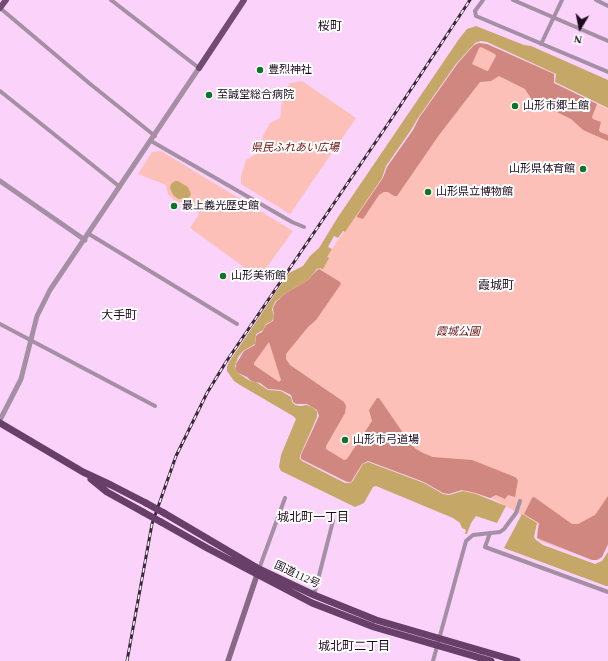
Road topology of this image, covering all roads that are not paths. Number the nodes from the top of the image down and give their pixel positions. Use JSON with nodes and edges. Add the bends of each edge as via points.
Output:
{"nodes":[{"id":1,"x":6,"y":0,"type":"edge"},
{"id":2,"x":111,"y":0,"type":"edge"},
{"id":3,"x":244,"y":0,"type":"edge"},
{"id":4,"x":483,"y":0,"type":"edge"},
{"id":5,"x":513,"y":0,"type":"edge"},
{"id":6,"x":562,"y":0,"type":"edge"},
{"id":7,"x":596,"y":0,"type":"edge"},
{"id":8,"x":608,"y":6,"type":"edge"},
{"id":9,"x":0,"y":8,"type":"edge"},
{"id":10,"x":554,"y":17,"type":"junction"},
{"id":11,"x":608,"y":42,"type":"edge"},
{"id":12,"x":541,"y":44,"type":"junction"},
{"id":13,"x":199,"y":68,"type":"junction"},
{"id":14,"x":608,"y":72,"type":"edge"},
{"id":15,"x":0,"y":91,"type":"edge"},
{"id":16,"x":155,"y":136,"type":"junction"},
{"id":17,"x":151,"y":141,"type":"junction"},
{"id":18,"x":0,"y":181,"type":"edge"},
{"id":19,"x":120,"y":187,"type":"junction"},
{"id":20,"x":304,"y":227,"type":"dead end"},
{"id":21,"x":89,"y":234,"type":"junction"},
{"id":22,"x":85,"y":240,"type":"junction"},
{"id":23,"x":0,"y":324,"type":"edge"},
{"id":24,"x":236,"y":324,"type":"dead end"},
{"id":25,"x":31,"y":341,"type":"junction"},
{"id":26,"x":155,"y":406,"type":"dead end"},
{"id":27,"x":0,"y":422,"type":"edge"},
{"id":28,"x":83,"y":472,"type":"junction"},
{"id":29,"x":285,"y":498,"type":"dead end"},
{"id":30,"x":520,"y":501,"type":"dead end"},
{"id":31,"x":333,"y":521,"type":"dead end"},
{"id":32,"x":490,"y":533,"type":"junction"},
{"id":33,"x":258,"y":572,"type":"junction"},
{"id":34,"x":608,"y":592,"type":"edge"},
{"id":35,"x":314,"y":595,"type":"junction"},
{"id":36,"x":438,"y":643,"type":"junction"},
{"id":37,"x":228,"y":661,"type":"edge"},
{"id":38,"x":433,"y":661,"type":"edge"},
{"id":39,"x":491,"y":661,"type":"edge"},
{"id":40,"x":517,"y":661,"type":"edge"}],
"edges":[{"from":1,"to":9,"type":"main road"},
{"from":2,"to":13,"type":"street"},
{"from":3,"to":13,"type":"main road"},
{"from":4,"to":12,"type":"street","via":[[475,10],[476,16]]},
{"from":5,"to":10,"type":"street"},
{"from":6,"to":10,"type":"street"},
{"from":7,"to":8,"type":"street"},
{"from":9,"to":16,"type":"street"},
{"from":10,"to":11,"type":"street"},
{"from":10,"to":12,"type":"street"},
{"from":12,"to":14,"type":"street"},
{"from":13,"to":16,"type":"street"},
{"from":15,"to":19,"type":"street"},
{"from":16,"to":17,"type":"street"},
{"from":17,"to":19,"type":"street"},
{"from":17,"to":20,"type":"street"},
{"from":18,"to":22,"type":"street"},
{"from":19,"to":21,"type":"street"},
{"from":21,"to":22,"type":"street"},
{"from":21,"to":24,"type":"street"},
{"from":22,"to":25,"type":"street","via":[[43,303]]},
{"from":23,"to":25,"type":"street"},
{"from":25,"to":26,"type":"street"},
{"from":25,"to":27,"type":"street","via":[[21,379]]},
{"from":27,"to":28,"type":"highway","name":"国道112号"},
{"from":28,"to":33,"type":"highway","name":"国道112号","bridge":true,"via":[[164,513]]},
{"from":28,"to":33,"type":"highway","name":"国道112号","bridge":true,"via":[[107,492]]},
{"from":29,"to":33,"type":"street"},
{"from":30,"to":32,"type":"street","via":[[516,513],[504,529]]},
{"from":31,"to":35,"type":"street"},
{"from":32,"to":34,"type":"street","via":[[485,547]]},
{"from":32,"to":36,"type":"street","via":[[473,535],[466,541]]},
{"from":33,"to":35,"type":"highway","name":"国道112号"},
{"from":33,"to":36,"type":"highway","name":"国道112号","via":[[312,603],[374,627]]},
{"from":33,"to":37,"type":"main road"},
{"from":35,"to":36,"type":"highway","name":"国道112号"},
{"from":36,"to":38,"type":"street"},
{"from":36,"to":39,"type":"highway","name":"国道112号"},
{"from":36,"to":40,"type":"highway","name":"国道112号"}]}
